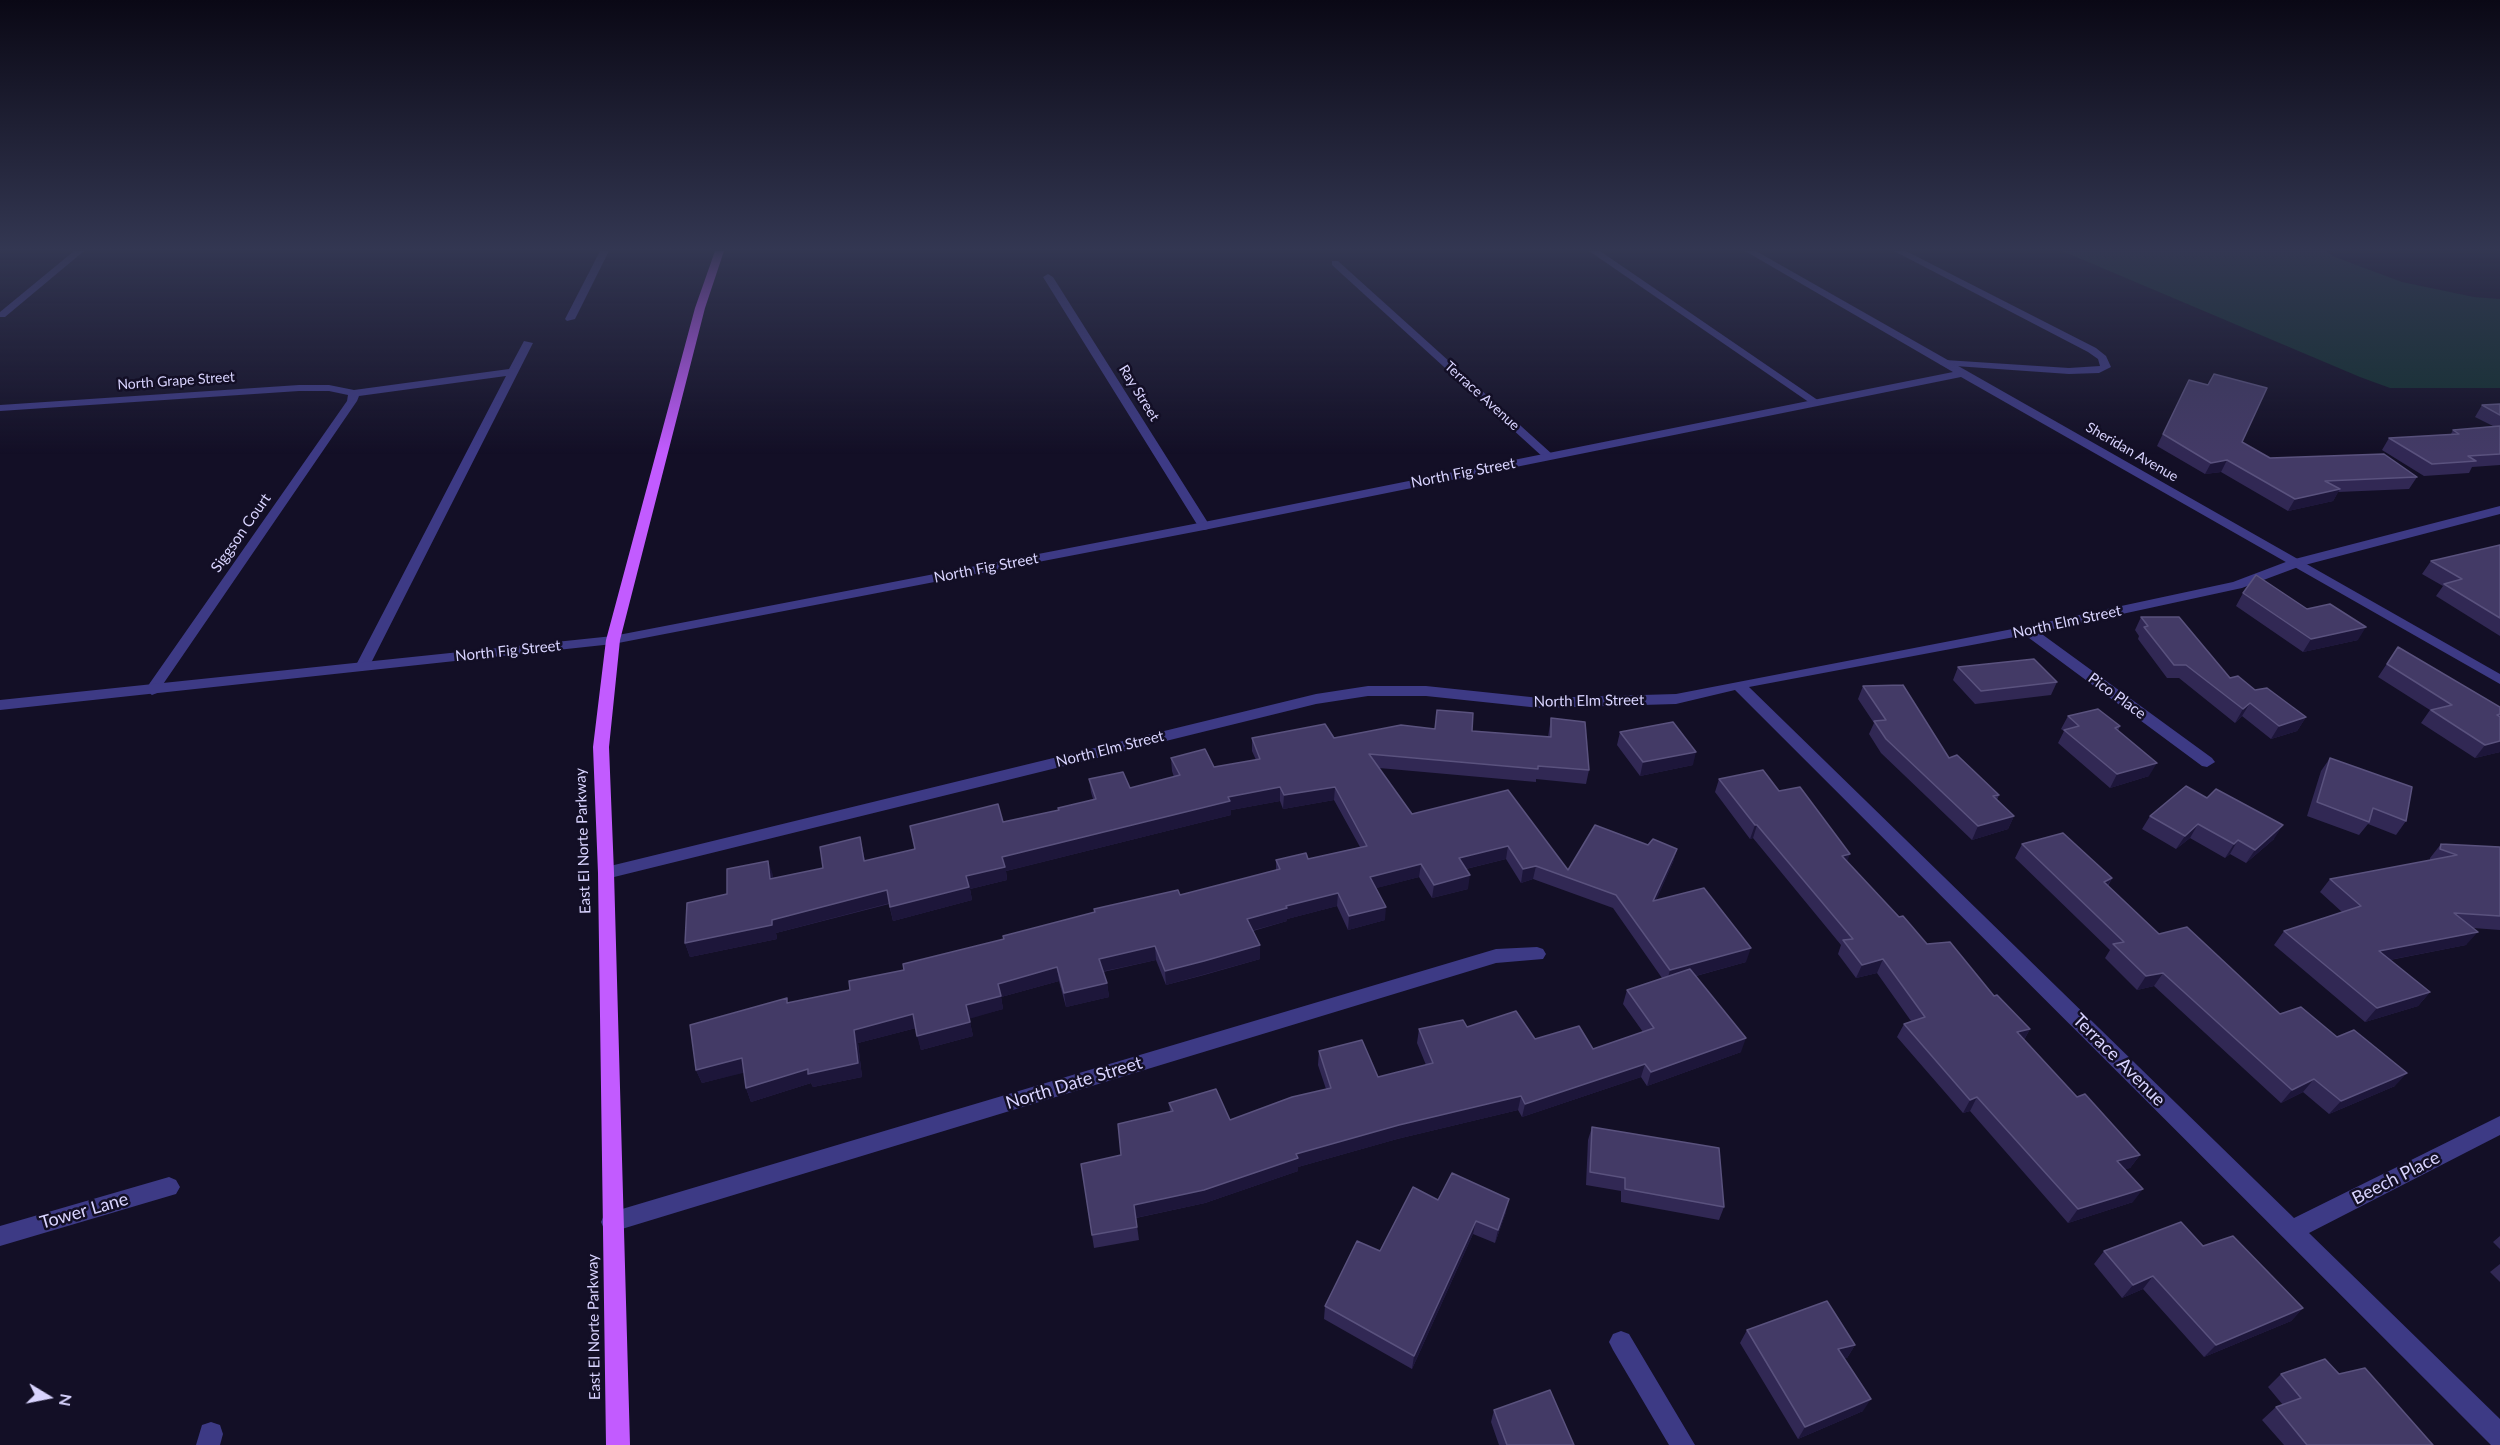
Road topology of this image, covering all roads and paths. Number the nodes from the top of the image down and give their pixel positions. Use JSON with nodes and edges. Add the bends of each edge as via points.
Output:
{"nodes":[{"id":1,"x":698,"y":318,"type":"edge"},
{"id":2,"x":1074,"y":318,"type":"edge"},
{"id":3,"x":1396,"y":318,"type":"edge"},
{"id":4,"x":1692,"y":318,"type":"edge"},
{"id":5,"x":1867,"y":318,"type":"edge"},
{"id":6,"x":2030,"y":318,"type":"edge"},
{"id":7,"x":528,"y":343,"type":"dead end"},
{"id":8,"x":1945,"y":363,"type":"junction"},
{"id":9,"x":513,"y":372,"type":"junction"},
{"id":10,"x":1963,"y":374,"type":"junction"},
{"id":11,"x":354,"y":393,"type":"junction"},
{"id":12,"x":1817,"y":403,"type":"junction"},
{"id":13,"x":0,"y":408,"type":"edge"},
{"id":14,"x":1548,"y":456,"type":"junction"},
{"id":15,"x":2500,"y":510,"type":"edge"},
{"id":16,"x":1204,"y":526,"type":"junction"},
{"id":17,"x":2296,"y":563,"type":"junction"},
{"id":18,"x":2028,"y":630,"type":"junction"},
{"id":19,"x":613,"y":640,"type":"junction"},
{"id":20,"x":362,"y":667,"type":"junction"},
{"id":21,"x":2500,"y":680,"type":"edge"},
{"id":22,"x":1738,"y":685,"type":"junction"},
{"id":23,"x":152,"y":690,"type":"junction"},
{"id":24,"x":0,"y":705,"type":"edge"},
{"id":25,"x":2207,"y":762,"type":"dead end"},
{"id":26,"x":606,"y":873,"type":"junction"},
{"id":27,"x":1537,"y":954,"type":"dead end"},
{"id":28,"x":2500,"y":1125,"type":"edge"},
{"id":29,"x":169,"y":1186,"type":"dead end"},
{"id":30,"x":612,"y":1222,"type":"junction"},
{"id":31,"x":2292,"y":1230,"type":"junction"},
{"id":32,"x":0,"y":1236,"type":"edge"},
{"id":33,"x":1621,"y":1342,"type":"dead end"},
{"id":34,"x":2500,"y":1436,"type":"edge"},
{"id":35,"x":618,"y":1445,"type":"edge"},
{"id":36,"x":1683,"y":1445,"type":"edge"}],
"edges":[{"from":1,"to":19,"type":"main road","name":"East El Norte Parkway"},
{"from":2,"to":16,"type":"street","name":"Ray Street"},
{"from":3,"to":14,"type":"street","name":"Terrace Avenue"},
{"from":4,"to":12,"type":"street"},
{"from":5,"to":8,"type":"street","name":"Sheridan Avenue"},
{"from":6,"to":8,"type":"street","via":[[2092,350],[2106,367],[2069,371]]},
{"from":7,"to":9,"type":"street"},
{"from":8,"to":10,"type":"street","name":"Sheridan Avenue"},
{"from":9,"to":11,"type":"street","name":"North Grape Street"},
{"from":9,"to":20,"type":"street"},
{"from":10,"to":12,"type":"street","name":"North Fig Street"},
{"from":10,"to":17,"type":"street","name":"Sheridan Avenue"},
{"from":11,"to":13,"type":"street","name":"North Grape Street","via":[[299,388]]},
{"from":11,"to":23,"type":"street","name":"Siggson Court"},
{"from":12,"to":14,"type":"street","name":"North Fig Street"},
{"from":14,"to":16,"type":"street","name":"North Fig Street"},
{"from":15,"to":17,"type":"street","name":"North Elm Street"},
{"from":16,"to":19,"type":"street","name":"North Fig Street"},
{"from":17,"to":18,"type":"street","name":"North Elm Street","via":[[2237,585]]},
{"from":17,"to":21,"type":"street","name":"Sheridan Avenue"},
{"from":18,"to":22,"type":"street","name":"North Elm Street"},
{"from":18,"to":25,"type":"street","name":"Pico Place"},
{"from":19,"to":20,"type":"street","name":"North Fig Street"},
{"from":19,"to":26,"type":"main road","name":"East El Norte Parkway","via":[[601,747]]},
{"from":20,"to":23,"type":"street","name":"North Fig Street"},
{"from":22,"to":26,"type":"street","name":"North Elm Street","via":[[1676,699],[1539,704],[1426,691],[1368,691],[1316,699]]},
{"from":22,"to":31,"type":"street","name":"Terrace Avenue"},
{"from":23,"to":24,"type":"street","name":"North Fig Street"},
{"from":26,"to":30,"type":"main road","name":"East El Norte Parkway"},
{"from":27,"to":30,"type":"street","name":"North Date Street","via":[[1496,956]]},
{"from":28,"to":31,"type":"street","name":"Beech Place"},
{"from":29,"to":32,"type":"street","name":"Tower Lane"},
{"from":30,"to":35,"type":"main road","name":"East El Norte Parkway"},
{"from":31,"to":34,"type":"street","name":"Terrace Avenue"},
{"from":33,"to":36,"type":"street"}]}
